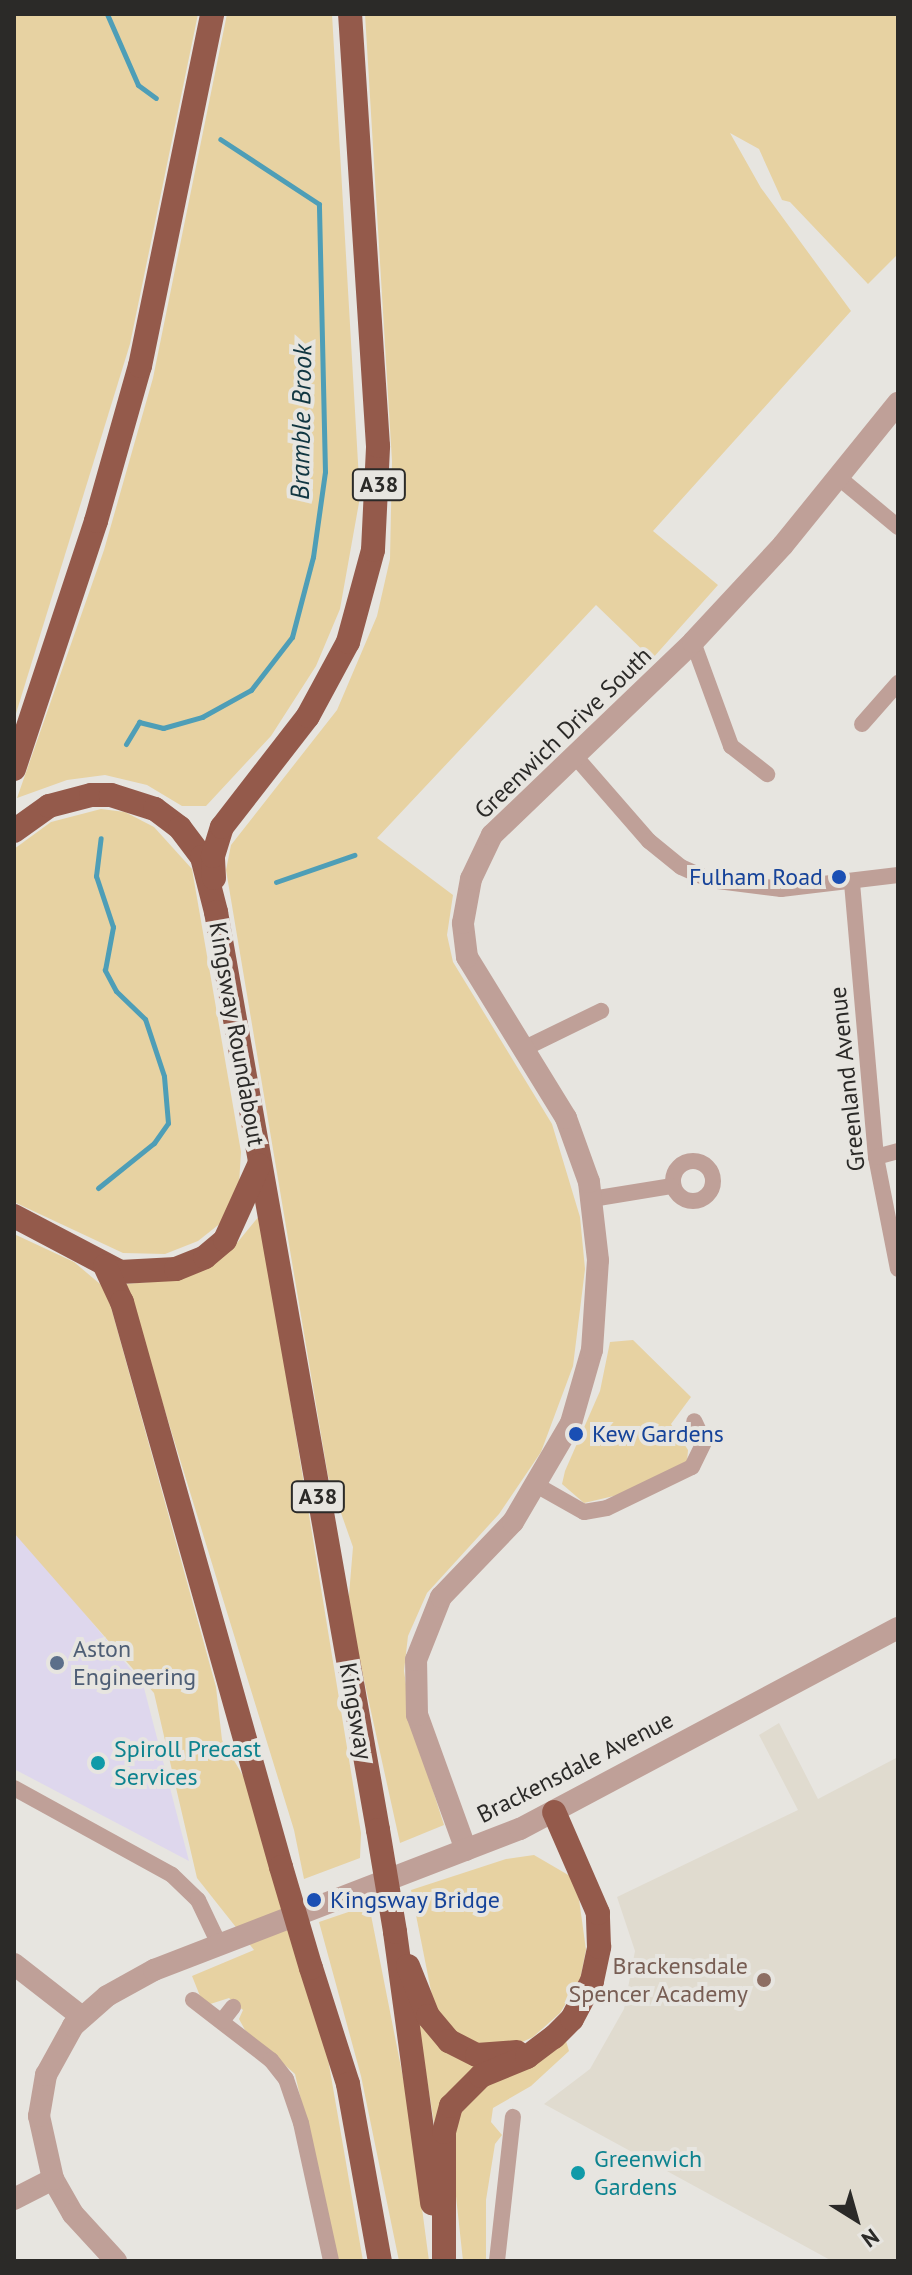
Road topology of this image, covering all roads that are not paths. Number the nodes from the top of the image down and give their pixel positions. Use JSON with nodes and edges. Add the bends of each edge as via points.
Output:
{"nodes":[{"id":1,"x":212,"y":14,"type":"edge"},
{"id":2,"x":350,"y":14,"type":"edge"},
{"id":3,"x":898,"y":403,"type":"edge"},
{"id":4,"x":838,"y":477,"type":"junction"},
{"id":5,"x":898,"y":527,"type":"edge"},
{"id":6,"x":693,"y":642,"type":"junction"},
{"id":7,"x":898,"y":683,"type":"edge"},
{"id":8,"x":862,"y":724,"type":"dead end"},
{"id":9,"x":574,"y":755,"type":"junction"},
{"id":10,"x":14,"y":769,"type":"edge"},
{"id":11,"x":767,"y":774,"type":"dead end"},
{"id":12,"x":14,"y":831,"type":"edge"},
{"id":13,"x":898,"y":875,"type":"edge"},
{"id":14,"x":852,"y":883,"type":"junction"},
{"id":15,"x":216,"y":912,"type":"junction"},
{"id":16,"x":601,"y":1011,"type":"dead end"},
{"id":17,"x":523,"y":1049,"type":"junction"},
{"id":18,"x":898,"y":1151,"type":"edge"},
{"id":19,"x":876,"y":1157,"type":"junction"},
{"id":20,"x":260,"y":1163,"type":"junction"},
{"id":21,"x":671,"y":1186,"type":"dead end"},
{"id":22,"x":592,"y":1199,"type":"junction"},
{"id":23,"x":14,"y":1216,"type":"edge"},
{"id":24,"x":105,"y":1266,"type":"junction"},
{"id":25,"x":898,"y":1269,"type":"edge"},
{"id":26,"x":694,"y":1421,"type":"dead end"},
{"id":27,"x":538,"y":1486,"type":"junction"},
{"id":28,"x":898,"y":1628,"type":"edge"},
{"id":29,"x":14,"y":1788,"type":"edge"},
{"id":30,"x":554,"y":1812,"type":"junction"},
{"id":31,"x":466,"y":1850,"type":"junction"},
{"id":32,"x":396,"y":1935,"type":"junction"},
{"id":33,"x":219,"y":1944,"type":"junction"},
{"id":34,"x":14,"y":1964,"type":"edge"},
{"id":35,"x":193,"y":2000,"type":"dead end"},
{"id":36,"x":233,"y":2007,"type":"dead end"},
{"id":37,"x":82,"y":2017,"type":"junction"},
{"id":38,"x":222,"y":2021,"type":"junction"},
{"id":39,"x":538,"y":2049,"type":"junction"},
{"id":40,"x":513,"y":2117,"type":"dead end"},
{"id":41,"x":53,"y":2179,"type":"junction"},
{"id":42,"x":14,"y":2199,"type":"edge"},
{"id":43,"x":116,"y":2261,"type":"edge"},
{"id":44,"x":331,"y":2261,"type":"edge"},
{"id":45,"x":380,"y":2261,"type":"edge"},
{"id":46,"x":442,"y":2261,"type":"edge"},
{"id":47,"x":497,"y":2261,"type":"edge"}],
"edges":[{"from":1,"to":10,"type":"highway","via":[[140,366],[53,658]]},
{"from":2,"to":15,"type":"highway","number":"A38","via":[[378,446],[373,550],[348,642],[332,676],[280,756],[222,827],[213,856]]},
{"from":3,"to":4,"type":"street","name":"Greenwich Drive South"},
{"from":4,"to":5,"type":"street"},
{"from":4,"to":6,"type":"street","name":"Greenwich Drive South"},
{"from":6,"to":9,"type":"street","name":"Greenwich Drive South"},
{"from":6,"to":11,"type":"street","via":[[731,746]]},
{"from":7,"to":8,"type":"street"},
{"from":9,"to":14,"type":"street","via":[[649,841],[681,867],[710,880],[781,889]]},
{"from":9,"to":17,"type":"street","name":"Greenwich Drive South","via":[[492,835],[466,901],[467,957]]},
{"from":12,"to":15,"type":"highway","name":"Kingsway Roundabout","number":"A38","via":[[37,813],[72,798],[111,795],[134,800],[155,809],[194,845]]},
{"from":13,"to":14,"type":"street"},
{"from":14,"to":19,"type":"street","name":"Greenland Avenue"},
{"from":15,"to":20,"type":"highway","name":"Kingsway Roundabout","number":"A38"},
{"from":16,"to":17,"type":"street"},
{"from":17,"to":22,"type":"street","name":"Greenwich Drive South","via":[[566,1118]]},
{"from":18,"to":19,"type":"street"},
{"from":19,"to":25,"type":"street","name":"Greenland Avenue"},
{"from":20,"to":24,"type":"highway","name":"Kingsway Roundabout","via":[[232,1231],[205,1257],[148,1274]]},
{"from":20,"to":32,"type":"highway","name":"Kingsway","number":"A38","bridge":true},
{"from":21,"to":22,"type":"street"},
{"from":22,"to":27,"type":"street","name":"Greenwich Drive South","via":[[598,1260],[592,1350],[571,1423]]},
{"from":23,"to":24,"type":"highway","name":"Kingsway Roundabout"},
{"from":24,"to":45,"type":"highway","bridge":true,"via":[[122,1302],[281,1867],[348,2084]]},
{"from":26,"to":27,"type":"street","via":[[704,1442],[692,1467],[607,1508],[584,1512]]},
{"from":27,"to":31,"type":"street","name":"Greenwich Drive South","via":[[513,1522],[441,1597],[416,1660],[417,1715]]},
{"from":28,"to":30,"type":"street","name":"Brackensdale Avenue"},
{"from":29,"to":33,"type":"street","via":[[172,1875],[198,1900]]},
{"from":30,"to":31,"type":"street","name":"Brackensdale Avenue"},
{"from":30,"to":39,"type":"highway","via":[[594,1899],[599,1947],[583,2003]]},
{"from":31,"to":33,"type":"street","name":"Brackensdale Avenue"},
{"from":32,"to":39,"type":"highway","via":[[428,2016],[449,2041],[490,2056]]},
{"from":32,"to":46,"type":"highway","name":"Kingsway","number":"A38"},
{"from":33,"to":37,"type":"street","name":"Brackensdale Avenue","via":[[133,1980]]},
{"from":34,"to":37,"type":"street"},
{"from":35,"to":38,"type":"street"},
{"from":36,"to":38,"type":"street"},
{"from":37,"to":41,"type":"street","name":"Brackensdale Avenue","via":[[60,2045],[41,2094],[42,2142]]},
{"from":38,"to":44,"type":"street","via":[[271,2060],[291,2090]]},
{"from":39,"to":46,"type":"highway","via":[[472,2082],[451,2106],[444,2132]]},
{"from":40,"to":47,"type":"street"},
{"from":41,"to":42,"type":"street"},
{"from":41,"to":43,"type":"street","name":"Brackensdale Avenue","via":[[73,2214]]}]}
